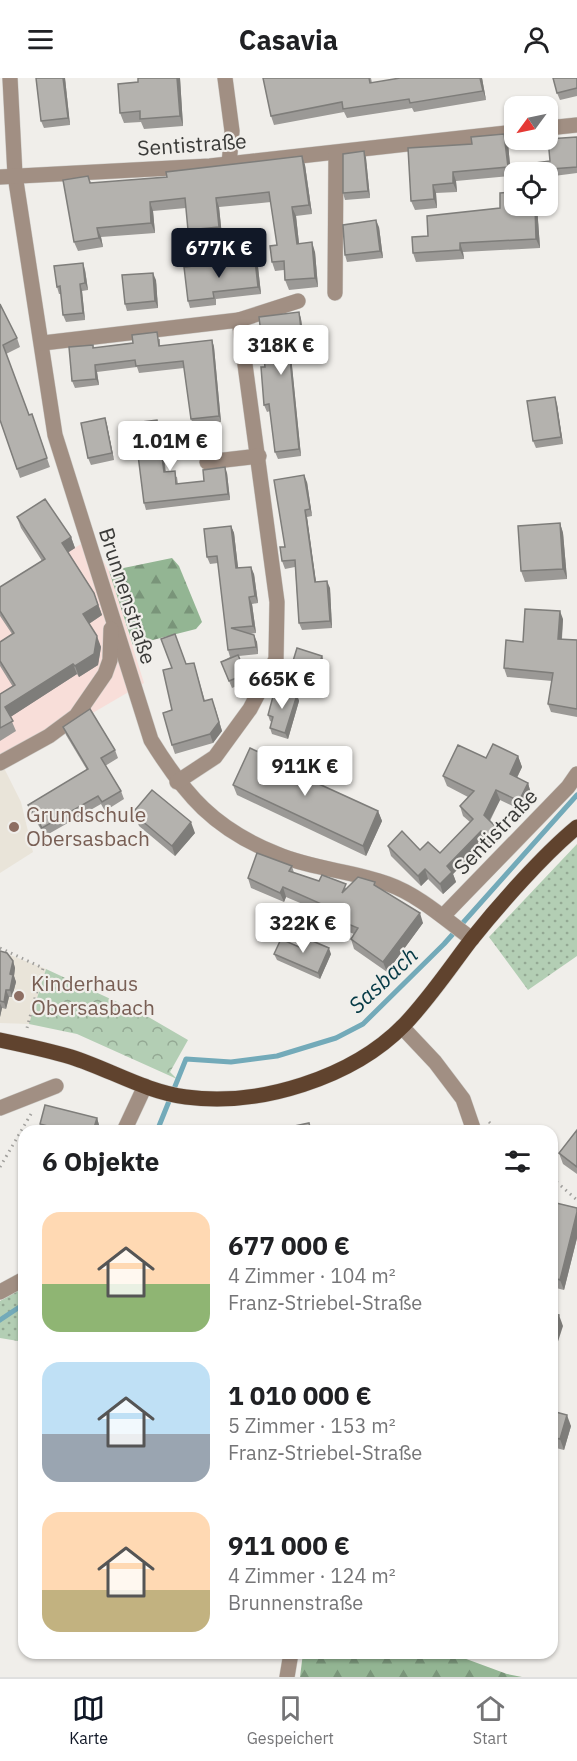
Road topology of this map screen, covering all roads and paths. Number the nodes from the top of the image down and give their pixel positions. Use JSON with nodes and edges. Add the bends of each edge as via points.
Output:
{"nodes":[{"id":1,"x":10,"y":78,"type":"edge"},
{"id":2,"x":225,"y":78,"type":"edge"},
{"id":3,"x":577,"y":125,"type":"edge"},
{"id":4,"x":558,"y":127,"type":"edge"},
{"id":5,"x":504,"y":133,"type":"edge"},
{"id":6,"x":336,"y":154,"type":"junction"},
{"id":7,"x":230,"y":164,"type":"junction"},
{"id":8,"x":7,"y":176,"type":"edge"},
{"id":9,"x":335,"y":293,"type":"dead end"},
{"id":10,"x":298,"y":301,"type":"dead end"},
{"id":11,"x":239,"y":320,"type":"junction"},
{"id":12,"x":43,"y":343,"type":"junction"},
{"id":13,"x":259,"y":456,"type":"junction"},
{"id":14,"x":207,"y":462,"type":"dead end"},
{"id":15,"x":112,"y":617,"type":"junction"},
{"id":16,"x":0,"y":763,"type":"edge"},
{"id":17,"x":577,"y":774,"type":"edge"},
{"id":18,"x":177,"y":782,"type":"junction"},
{"id":19,"x":577,"y":827,"type":"edge"},
{"id":20,"x":447,"y":918,"type":"junction"},
{"id":21,"x":468,"y":937,"type":"junction"},
{"id":22,"x":0,"y":948,"type":"edge"},
{"id":23,"x":402,"y":1027,"type":"junction"},
{"id":24,"x":0,"y":1040,"type":"edge"},
{"id":25,"x":23,"y":1045,"type":"junction"},
{"id":26,"x":56,"y":1086,"type":"dead end"},
{"id":27,"x":145,"y":1086,"type":"junction"},
{"id":28,"x":0,"y":1108,"type":"edge"},
{"id":29,"x":33,"y":1110,"type":"dead end"},
{"id":30,"x":24,"y":1125,"type":"edge"},
{"id":31,"x":127,"y":1125,"type":"edge"},
{"id":32,"x":472,"y":1125,"type":"edge"},
{"id":33,"x":18,"y":1136,"type":"edge"},
{"id":34,"x":0,"y":1167,"type":"edge"},
{"id":35,"x":558,"y":1183,"type":"edge"},
{"id":36,"x":577,"y":1200,"type":"edge"},
{"id":37,"x":18,"y":1282,"type":"edge"},
{"id":38,"x":0,"y":1292,"type":"edge"},
{"id":39,"x":290,"y":1659,"type":"edge"},
{"id":40,"x":287,"y":1677,"type":"edge"}],
"edges":[{"from":1,"to":8,"type":"street","name":"Brunnenstraße"},
{"from":2,"to":7,"type":"street","via":[[232,131]]},
{"from":3,"to":4,"type":"street"},
{"from":5,"to":6,"type":"street","name":"Sentistraße"},
{"from":6,"to":7,"type":"street","name":"Sentistraße"},
{"from":6,"to":9,"type":"street"},
{"from":7,"to":8,"type":"street","name":"Sentistraße"},
{"from":8,"to":12,"type":"street","name":"Brunnenstraße"},
{"from":10,"to":11,"type":"street"},
{"from":11,"to":12,"type":"street"},
{"from":11,"to":13,"type":"street"},
{"from":12,"to":15,"type":"street","name":"Brunnenstraße","via":[[56,435]]},
{"from":13,"to":14,"type":"street"},
{"from":13,"to":18,"type":"street","via":[[277,602],[276,659],[250,709],[215,757]]},
{"from":15,"to":16,"type":"street","via":[[110,660],[105,674],[76,716]]},
{"from":15,"to":18,"type":"street","name":"Brunnenstraße","via":[[151,740]]},
{"from":17,"to":20,"type":"street","name":"Sentistraße"},
{"from":18,"to":20,"type":"street","name":"Brunnenstraße","via":[[218,823],[277,855],[390,884]]},
{"from":19,"to":21,"type":"main road"},
{"from":20,"to":21,"type":"street","name":"Brunnenstraße"},
{"from":21,"to":23,"type":"main road","via":[[430,996]]},
{"from":22,"to":25,"type":"path","via":[[42,968]]},
{"from":23,"to":27,"type":"main road","via":[[374,1049],[299,1087],[259,1097],[187,1098]]},
{"from":23,"to":32,"type":"street","via":[[463,1099]]},
{"from":24,"to":25,"type":"main road"},
{"from":25,"to":27,"type":"main road","via":[[71,1057]]},
{"from":26,"to":28,"type":"street"},
{"from":27,"to":31,"type":"street"},
{"from":29,"to":30,"type":"path"},
{"from":33,"to":34,"type":"path"},
{"from":35,"to":36,"type":"path"},
{"from":37,"to":38,"type":"street"},
{"from":39,"to":40,"type":"street"}]}
